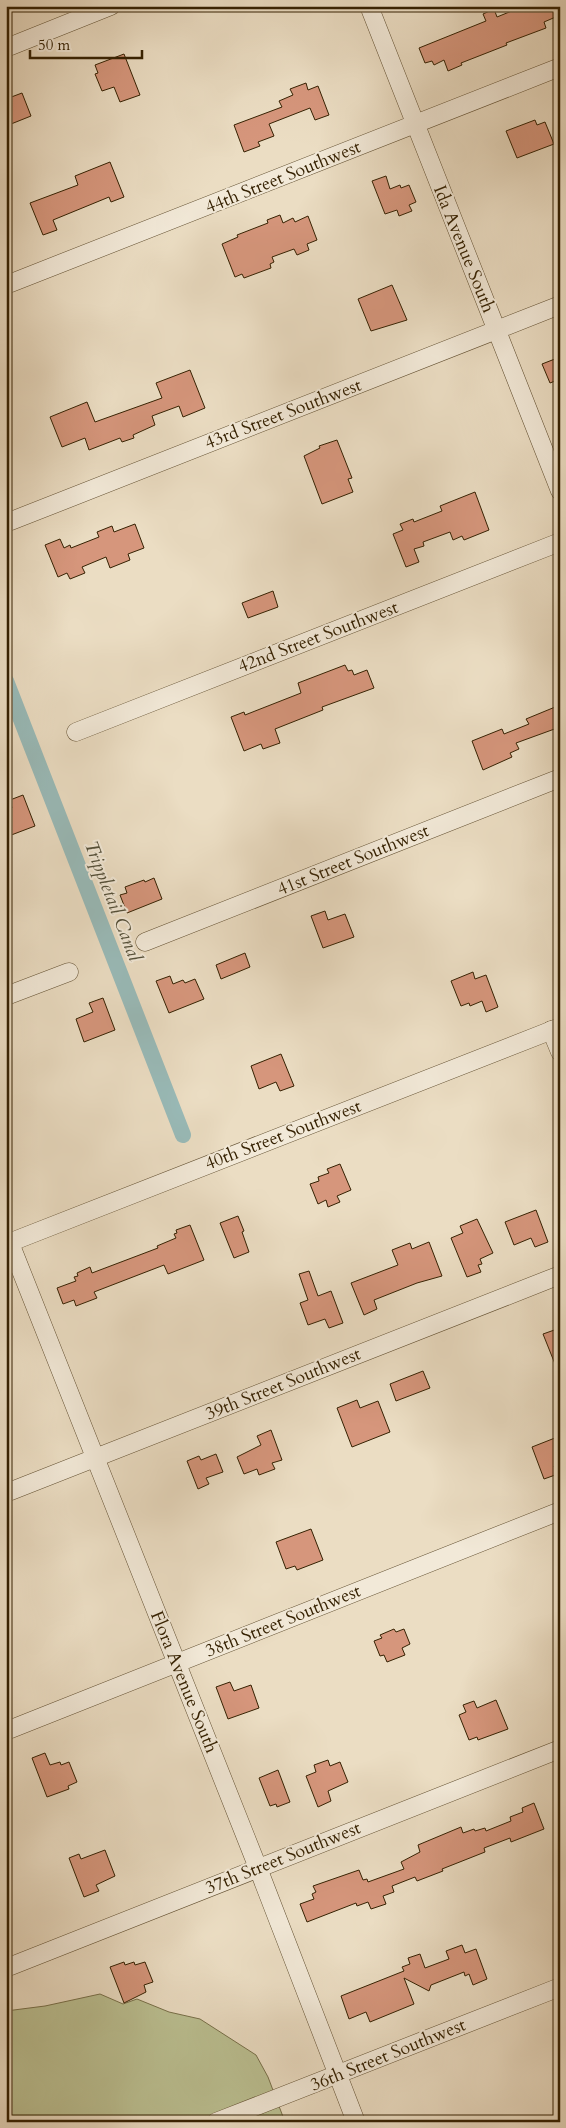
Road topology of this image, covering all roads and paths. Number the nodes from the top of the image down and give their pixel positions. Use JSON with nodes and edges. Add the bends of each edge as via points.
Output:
{"nodes":[{"id":1,"x":111,"y":6,"type":"edge"},
{"id":2,"x":369,"y":6,"type":"edge"},
{"id":3,"x":6,"y":48,"type":"edge"},
{"id":4,"x":560,"y":67,"type":"edge"},
{"id":5,"x":415,"y":124,"type":"junction"},
{"id":6,"x":6,"y":286,"type":"edge"},
{"id":7,"x":560,"y":305,"type":"edge"},
{"id":8,"x":496,"y":330,"type":"junction"},
{"id":9,"x":560,"y":491,"type":"edge"},
{"id":10,"x":6,"y":523,"type":"edge"},
{"id":11,"x":560,"y":542,"type":"edge"},
{"id":12,"x":76,"y":732,"type":"dead end"},
{"id":13,"x":560,"y":778,"type":"edge"},
{"id":14,"x":145,"y":942,"type":"dead end"},
{"id":15,"x":69,"y":972,"type":"dead end"},
{"id":16,"x":6,"y":996,"type":"edge"},
{"id":17,"x":556,"y":1029,"type":"edge"},
{"id":18,"x":560,"y":1052,"type":"edge"},
{"id":19,"x":8,"y":1243,"type":"edge"},
{"id":20,"x":560,"y":1275,"type":"edge"},
{"id":21,"x":95,"y":1458,"type":"junction"},
{"id":22,"x":6,"y":1493,"type":"edge"},
{"id":23,"x":560,"y":1511,"type":"edge"},
{"id":24,"x":176,"y":1664,"type":"junction"},
{"id":25,"x":6,"y":1731,"type":"edge"},
{"id":26,"x":560,"y":1749,"type":"edge"},
{"id":27,"x":258,"y":1868,"type":"junction"},
{"id":28,"x":6,"y":1968,"type":"edge"},
{"id":29,"x":560,"y":1987,"type":"edge"},
{"id":30,"x":337,"y":2075,"type":"junction"},
{"id":31,"x":216,"y":2122,"type":"edge"},
{"id":32,"x":356,"y":2122,"type":"edge"}],
"edges":[{"from":1,"to":3,"type":"street"},
{"from":2,"to":5,"type":"street","name":"Ida Avenue South"},
{"from":4,"to":5,"type":"street","name":"44th Street Southwest"},
{"from":5,"to":6,"type":"street","name":"44th Street Southwest"},
{"from":5,"to":8,"type":"street","name":"Ida Avenue South"},
{"from":7,"to":8,"type":"street","name":"43rd Street Southwest"},
{"from":8,"to":9,"type":"street","name":"Ida Avenue South"},
{"from":8,"to":10,"type":"street","name":"43rd Street Southwest"},
{"from":11,"to":12,"type":"street","name":"42nd Street Southwest"},
{"from":13,"to":14,"type":"street","name":"41st Street Southwest"},
{"from":15,"to":16,"type":"street"},
{"from":17,"to":18,"type":"street"},
{"from":17,"to":19,"type":"street","name":"40th Street Southwest"},
{"from":19,"to":21,"type":"street","name":"Flora Avenue South"},
{"from":20,"to":21,"type":"street","name":"39th Street Southwest"},
{"from":21,"to":22,"type":"street","name":"39th Street Southwest"},
{"from":21,"to":24,"type":"street","name":"Flora Avenue South"},
{"from":23,"to":24,"type":"street","name":"38th Street Southwest"},
{"from":24,"to":25,"type":"street","name":"38th Street Southwest"},
{"from":24,"to":27,"type":"street","name":"Flora Avenue South"},
{"from":26,"to":27,"type":"street","name":"37th Street Southwest"},
{"from":27,"to":28,"type":"street","name":"37th Street Southwest"},
{"from":27,"to":30,"type":"street","name":"Flora Avenue South"},
{"from":29,"to":30,"type":"street","name":"36th Street Southwest"},
{"from":30,"to":31,"type":"street","name":"36th Street Southwest"},
{"from":30,"to":32,"type":"street","name":"Flora Avenue South"}]}
